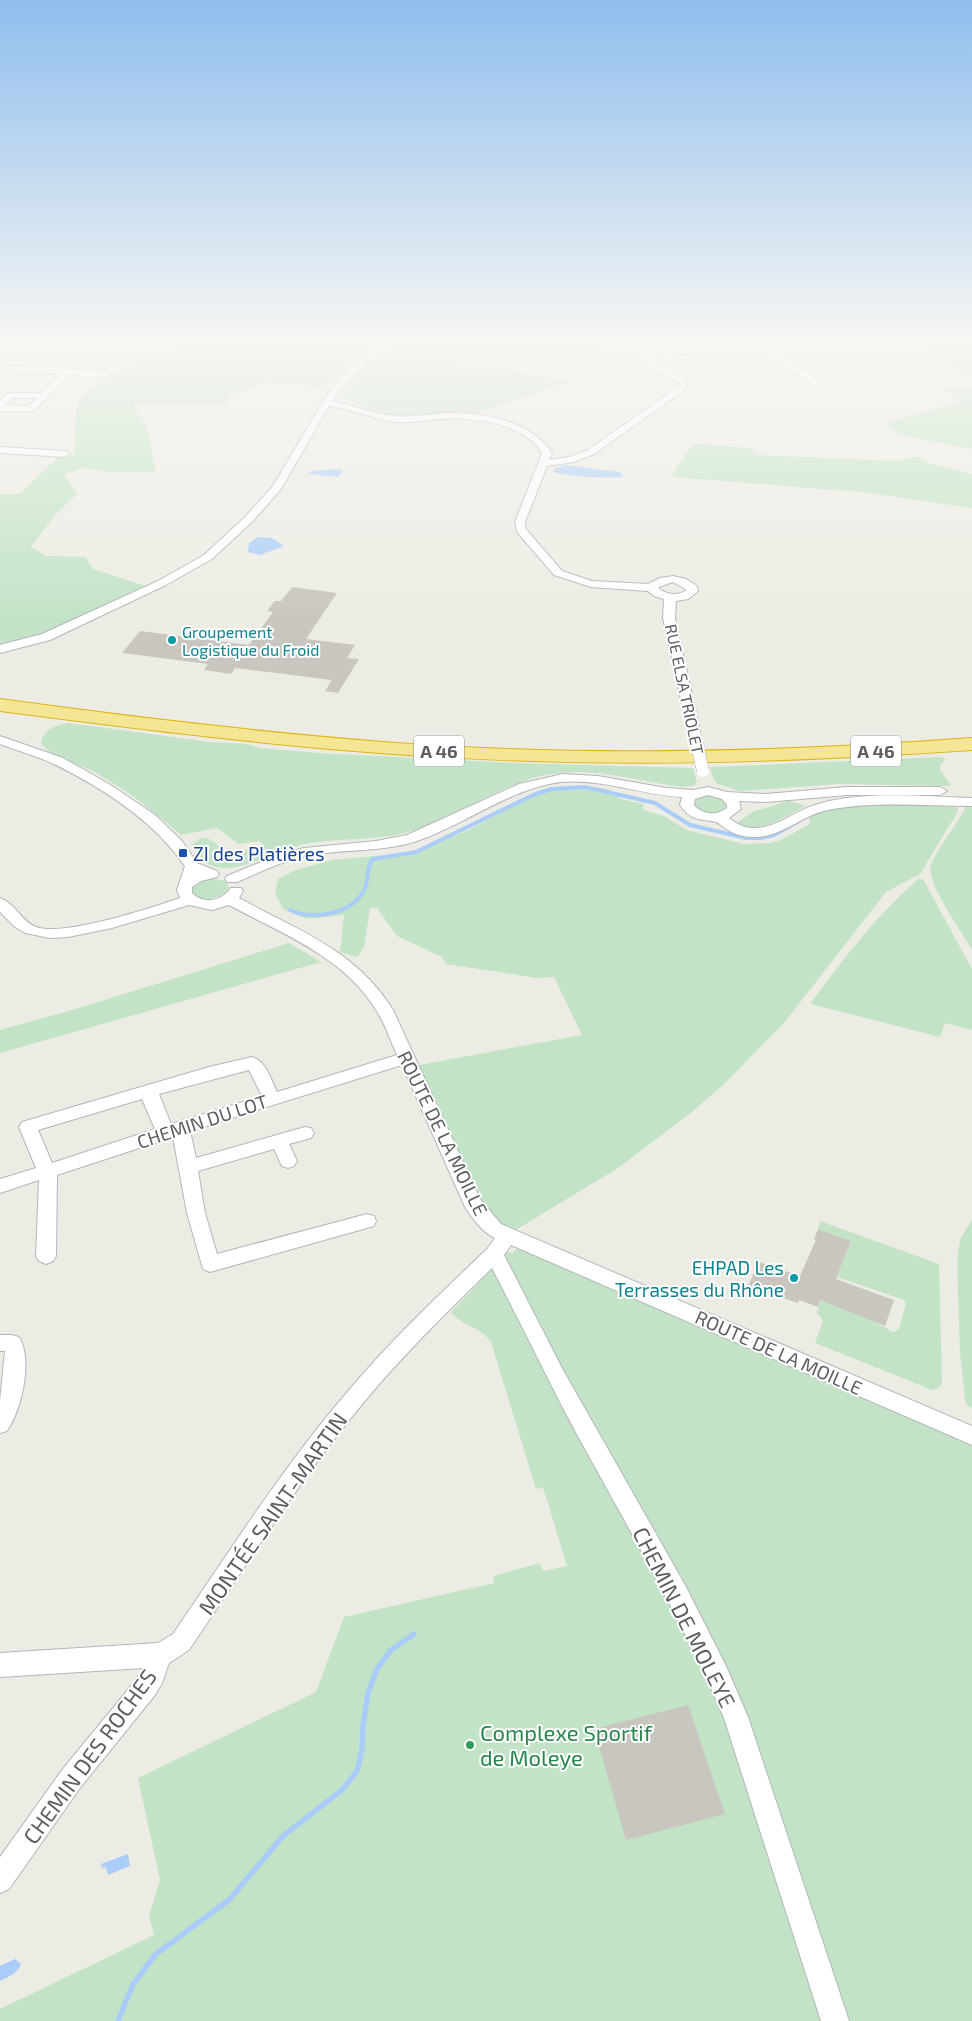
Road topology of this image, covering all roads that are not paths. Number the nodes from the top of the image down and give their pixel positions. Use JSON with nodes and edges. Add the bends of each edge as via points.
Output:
{"nodes":[{"id":1,"x":310,"y":432,"type":"edge"},
{"id":2,"x":525,"y":432,"type":"edge"},
{"id":3,"x":619,"y":432,"type":"edge"},
{"id":4,"x":0,"y":450,"type":"edge"},
{"id":5,"x":65,"y":454,"type":"dead end"},
{"id":6,"x":543,"y":464,"type":"junction"},
{"id":7,"x":652,"y":588,"type":"junction"},
{"id":8,"x":670,"y":598,"type":"junction"},
{"id":9,"x":0,"y":649,"type":"edge"},
{"id":10,"x":0,"y":695,"type":"edge"},
{"id":11,"x":0,"y":705,"type":"edge"},
{"id":12,"x":972,"y":733,"type":"edge"},
{"id":13,"x":0,"y":740,"type":"edge"},
{"id":14,"x":972,"y":744,"type":"edge"},
{"id":15,"x":931,"y":747,"type":"junction"},
{"id":16,"x":972,"y":750,"type":"edge"},
{"id":17,"x":704,"y":775,"type":"junction"},
{"id":18,"x":656,"y":791,"type":"joint"},
{"id":19,"x":972,"y":792,"type":"edge"},
{"id":20,"x":721,"y":794,"type":"junction"},
{"id":21,"x":693,"y":797,"type":"junction"},
{"id":22,"x":766,"y":798,"type":"junction"},
{"id":23,"x":972,"y":802,"type":"edge"},
{"id":24,"x":734,"y":809,"type":"junction"},
{"id":25,"x":720,"y":817,"type":"junction"},
{"id":26,"x":192,"y":866,"type":"junction"},
{"id":27,"x":209,"y":874,"type":"junction"},
{"id":28,"x":232,"y":878,"type":"junction"},
{"id":29,"x":186,"y":885,"type":"junction"},
{"id":30,"x":230,"y":899,"type":"junction"},
{"id":31,"x":189,"y":900,"type":"junction"},
{"id":32,"x":0,"y":903,"type":"edge"},
{"id":33,"x":406,"y":1058,"type":"junction"},
{"id":34,"x":143,"y":1092,"type":"junction"},
{"id":35,"x":272,"y":1099,"type":"junction"},
{"id":36,"x":173,"y":1130,"type":"junction"},
{"id":37,"x":305,"y":1133,"type":"dead end"},
{"id":38,"x":279,"y":1140,"type":"junction"},
{"id":39,"x":288,"y":1161,"type":"dead end"},
{"id":40,"x":188,"y":1167,"type":"junction"},
{"id":41,"x":46,"y":1170,"type":"junction"},
{"id":42,"x":0,"y":1186,"type":"edge"},
{"id":43,"x":368,"y":1221,"type":"dead end"},
{"id":44,"x":501,"y":1245,"type":"junction"},
{"id":45,"x":46,"y":1256,"type":"dead end"},
{"id":46,"x":0,"y":1343,"type":"edge"},
{"id":47,"x":0,"y":1424,"type":"edge"},
{"id":48,"x":972,"y":1436,"type":"edge"},
{"id":49,"x":158,"y":1655,"type":"junction"},
{"id":50,"x":0,"y":1665,"type":"edge"},
{"id":51,"x":0,"y":1880,"type":"edge"},
{"id":52,"x":835,"y":2021,"type":"edge"}],
"edges":[{"from":1,"to":9,"type":"street","via":[[278,487],[249,520],[208,557],[162,583],[46,637]]},
{"from":2,"to":6,"type":"street","via":[[544,445],[548,453]]},
{"from":3,"to":6,"type":"street","via":[[591,452],[571,460]]},
{"from":4,"to":5,"type":"street"},
{"from":6,"to":7,"type":"street","via":[[520,522],[521,530],[549,565],[558,573],[591,584]]},
{"from":7,"to":8,"type":"street"},
{"from":7,"to":8,"type":"street","via":[[657,582],[673,579],[693,588],[690,594]]},
{"from":8,"to":17,"type":"street","name":"RUE ELSA TRIOLET","bridge":true,"via":[[668,618]]},
{"from":10,"to":12,"type":"highway","number":"A 46","via":[[297,731],[500,744],[738,746]]},
{"from":11,"to":15,"type":"highway","number":"A 46","via":[[271,739],[505,754],[688,757]]},
{"from":13,"to":26,"type":"street","via":[[58,761],[104,787],[150,818],[177,844]]},
{"from":14,"to":15,"type":"highway","number":"A 46"},
{"from":15,"to":16,"type":"highway","via":[[945,752]]},
{"from":17,"to":20,"type":"street","name":"RUE ELSA TRIOLET"},
{"from":17,"to":21,"type":"street","name":"RUE ELSA TRIOLET"},
{"from":18,"to":21,"type":"street"},
{"from":18,"to":28,"type":"street","via":[[588,778],[543,781],[410,839],[304,852]]},
{"from":19,"to":22,"type":"street","via":[[847,790]]},
{"from":20,"to":21,"type":"street"},
{"from":20,"to":22,"type":"street"},
{"from":20,"to":24,"type":"street","name":"RUE ELSA TRIOLET","via":[[734,804]]},
{"from":21,"to":25,"type":"street","via":[[696,814]]},
{"from":22,"to":24,"type":"street"},
{"from":23,"to":25,"type":"street","via":[[870,802],[831,806],[803,813],[759,833],[740,831]]},
{"from":24,"to":25,"type":"street"},
{"from":26,"to":27,"type":"street"},
{"from":26,"to":29,"type":"street"},
{"from":27,"to":28,"type":"street"},
{"from":27,"to":29,"type":"street"},
{"from":28,"to":30,"type":"street","via":[[237,888]]},
{"from":29,"to":31,"type":"street","via":[[185,896]]},
{"from":30,"to":31,"type":"street","via":[[208,905]]},
{"from":30,"to":33,"type":"street","name":"ROUTE DE LA MOILLE","via":[[330,952],[359,974],[385,1010]]},
{"from":31,"to":32,"type":"street","via":[[59,933],[36,932],[18,922]]},
{"from":33,"to":35,"type":"street","name":"CHEMIN DU LOT"},
{"from":33,"to":44,"type":"street","name":"ROUTE DE LA MOILLE","via":[[472,1202]]},
{"from":34,"to":35,"type":"street","via":[[238,1064],[252,1063]]},
{"from":34,"to":36,"type":"street","via":[[151,1096]]},
{"from":34,"to":41,"type":"street","via":[[28,1127]]},
{"from":35,"to":36,"type":"street","name":"CHEMIN DU LOT"},
{"from":36,"to":40,"type":"street","via":[[186,1151]]},
{"from":36,"to":41,"type":"street","name":"CHEMIN DU LOT"},
{"from":37,"to":38,"type":"street"},
{"from":38,"to":39,"type":"street"},
{"from":38,"to":40,"type":"street"},
{"from":40,"to":43,"type":"street","via":[[210,1264]]},
{"from":41,"to":42,"type":"street","name":"CHEMIN DU LOT"},
{"from":41,"to":45,"type":"street"},
{"from":44,"to":48,"type":"street","name":"ROUTE DE LA MOILLE","via":[[591,1270]]},
{"from":44,"to":49,"type":"street","name":"MONTÉE SAINT-MARTIN","via":[[424,1322],[357,1396],[297,1471],[181,1642]]},
{"from":44,"to":52,"type":"street","name":"CHEMIN DE MOLEYE","via":[[564,1392],[714,1664],[736,1718]]},
{"from":46,"to":47,"type":"street","via":[[12,1343],[15,1348],[10,1399]]},
{"from":49,"to":50,"type":"street","name":"MONTÉE SAINT-MARTIN"},
{"from":49,"to":51,"type":"street","name":"CHEMIN DES ROCHES","via":[[157,1666],[143,1690],[47,1811]]}]}
